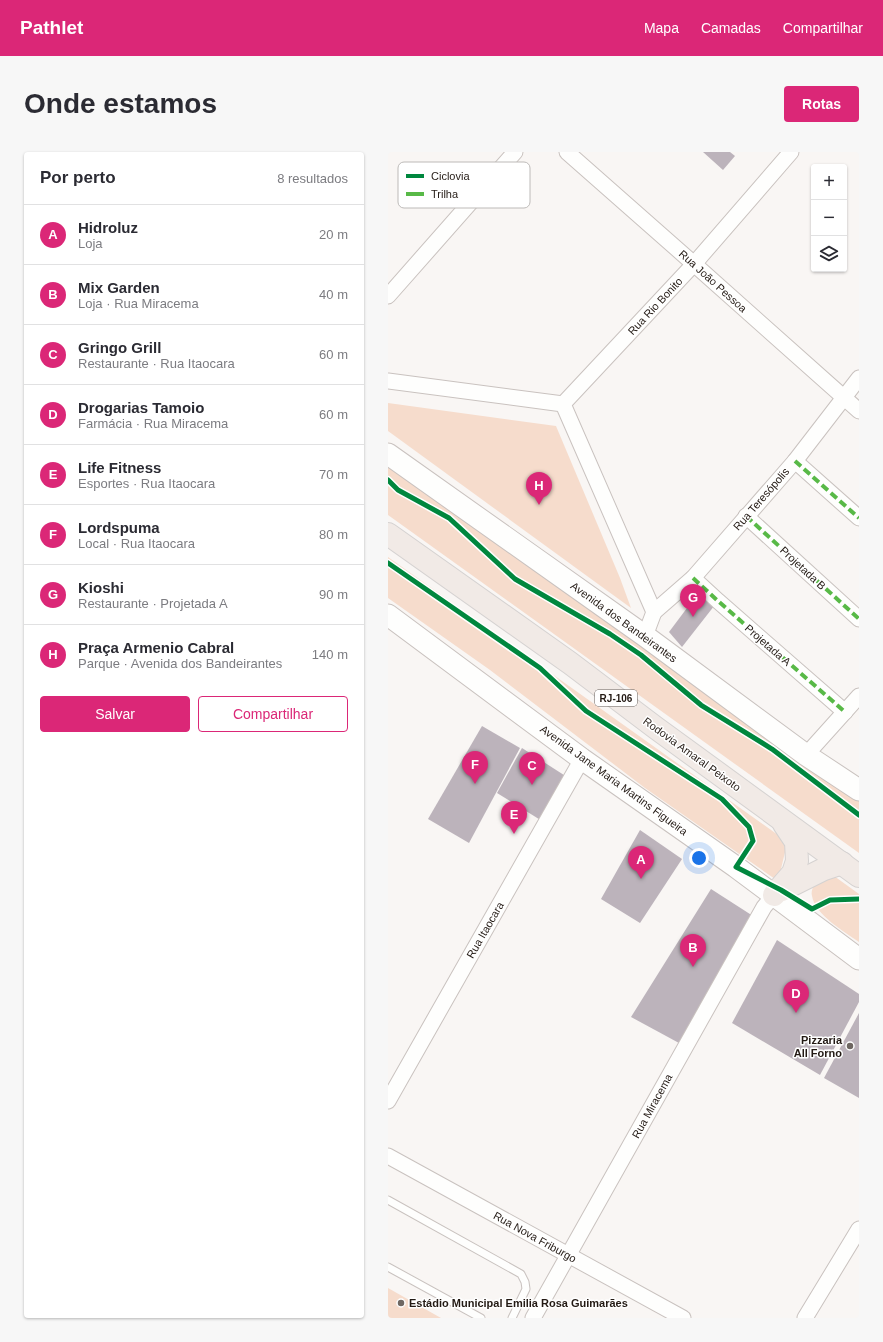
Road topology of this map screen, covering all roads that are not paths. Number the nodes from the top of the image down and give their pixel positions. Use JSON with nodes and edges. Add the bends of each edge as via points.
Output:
{"nodes":[{"id":1,"x":515,"y":152,"type":"edge"},
{"id":2,"x":567,"y":152,"type":"edge"},
{"id":3,"x":792,"y":152,"type":"edge"},
{"id":4,"x":506,"y":162,"type":"edge"},
{"id":5,"x":466,"y":208,"type":"edge"},
{"id":6,"x":694,"y":264,"type":"junction"},
{"id":7,"x":388,"y":296,"type":"edge"},
{"id":8,"x":859,"y":378,"type":"edge"},
{"id":9,"x":388,"y":381,"type":"edge"},
{"id":10,"x":843,"y":397,"type":"junction"},
{"id":11,"x":563,"y":404,"type":"junction"},
{"id":12,"x":859,"y":411,"type":"edge"},
{"id":13,"x":388,"y":454,"type":"edge"},
{"id":14,"x":795,"y":461,"type":"junction"},
{"id":15,"x":746,"y":516,"type":"junction"},
{"id":16,"x":859,"y":518,"type":"edge"},
{"id":17,"x":388,"y":534,"type":"edge"},
{"id":18,"x":693,"y":578,"type":"junction"},
{"id":19,"x":654,"y":612,"type":"junction"},
{"id":20,"x":388,"y":615,"type":"edge"},
{"id":21,"x":859,"y":620,"type":"edge"},
{"id":22,"x":645,"y":636,"type":"junction"},
{"id":23,"x":859,"y":696,"type":"edge"},
{"id":24,"x":844,"y":712,"type":"junction"},
{"id":25,"x":806,"y":755,"type":"junction"},
{"id":26,"x":582,"y":759,"type":"junction"},
{"id":27,"x":859,"y":790,"type":"edge"},
{"id":28,"x":778,"y":816,"type":"junction"},
{"id":29,"x":850,"y":869,"type":"edge"},
{"id":30,"x":774,"y":895,"type":"junction"},
{"id":31,"x":859,"y":960,"type":"edge"},
{"id":32,"x":388,"y":1101,"type":"edge"},
{"id":33,"x":388,"y":1156,"type":"edge"},
{"id":34,"x":388,"y":1200,"type":"edge"},
{"id":35,"x":859,"y":1229,"type":"edge"},
{"id":36,"x":568,"y":1255,"type":"junction"},
{"id":37,"x":388,"y":1267,"type":"edge"},
{"id":38,"x":481,"y":1318,"type":"edge"},
{"id":39,"x":512,"y":1318,"type":"edge"},
{"id":40,"x":533,"y":1318,"type":"edge"},
{"id":41,"x":683,"y":1318,"type":"edge"},
{"id":42,"x":805,"y":1318,"type":"edge"}],
"edges":[{"from":1,"to":4,"type":"street"},
{"from":2,"to":6,"type":"street","name":"Rua João Pessoa"},
{"from":3,"to":6,"type":"street","name":"Rua Rio Bonito"},
{"from":5,"to":7,"type":"street"},
{"from":6,"to":10,"type":"street","name":"Rua João Pessoa"},
{"from":6,"to":11,"type":"street","name":"Rua Rio Bonito"},
{"from":8,"to":10,"type":"street","name":"Rua Teresópolis"},
{"from":9,"to":11,"type":"street"},
{"from":10,"to":12,"type":"street","name":"Rua João Pessoa"},
{"from":10,"to":14,"type":"street","name":"Rua Teresópolis"},
{"from":11,"to":19,"type":"street"},
{"from":13,"to":22,"type":"main road","name":"Avenida dos Bandeirantes"},
{"from":14,"to":15,"type":"street","name":"Rua Teresópolis"},
{"from":14,"to":16,"type":"street"},
{"from":15,"to":18,"type":"street","name":"Rua Teresópolis"},
{"from":15,"to":21,"type":"street","name":"Projetada B"},
{"from":17,"to":28,"type":"highway","name":"Rodovia Amaral Peixoto","number":"RJ-106","via":[[570,663]]},
{"from":18,"to":19,"type":"street","name":"Rua Teresópolis"},
{"from":18,"to":24,"type":"street","name":"Projetada A"},
{"from":19,"to":22,"type":"street"},
{"from":20,"to":26,"type":"main road","name":"Avenida Jane Maria Martins Figueira"},
{"from":22,"to":25,"type":"main road","name":"Avenida dos Bandeirantes"},
{"from":23,"to":24,"type":"street"},
{"from":24,"to":25,"type":"street"},
{"from":25,"to":27,"type":"main road","name":"Avenida dos Bandeirantes"},
{"from":26,"to":30,"type":"main road","name":"Avenida Jane Maria Martins Figueira"},
{"from":26,"to":32,"type":"street","name":"Rua Itaocara"},
{"from":28,"to":29,"type":"highway","name":"Rodovia Amaral Peixoto","number":"RJ-106"},
{"from":28,"to":30,"type":"highway","via":[[796,842],[797,861],[793,873]]},
{"from":29,"to":30,"type":"highway","via":[[824,869]]},
{"from":30,"to":31,"type":"main road","name":"Avenida Jane Maria Martins Figueira"},
{"from":30,"to":36,"type":"street","name":"Rua Miracema","via":[[764,907]]},
{"from":33,"to":36,"type":"street","name":"Rua Nova Friburgo"},
{"from":34,"to":39,"type":"lane","via":[[521,1274],[526,1289]]},
{"from":35,"to":42,"type":"street"},
{"from":36,"to":40,"type":"street","name":"Rua Miracema"},
{"from":36,"to":41,"type":"street","name":"Rua Nova Friburgo"},
{"from":37,"to":38,"type":"lane"}]}
